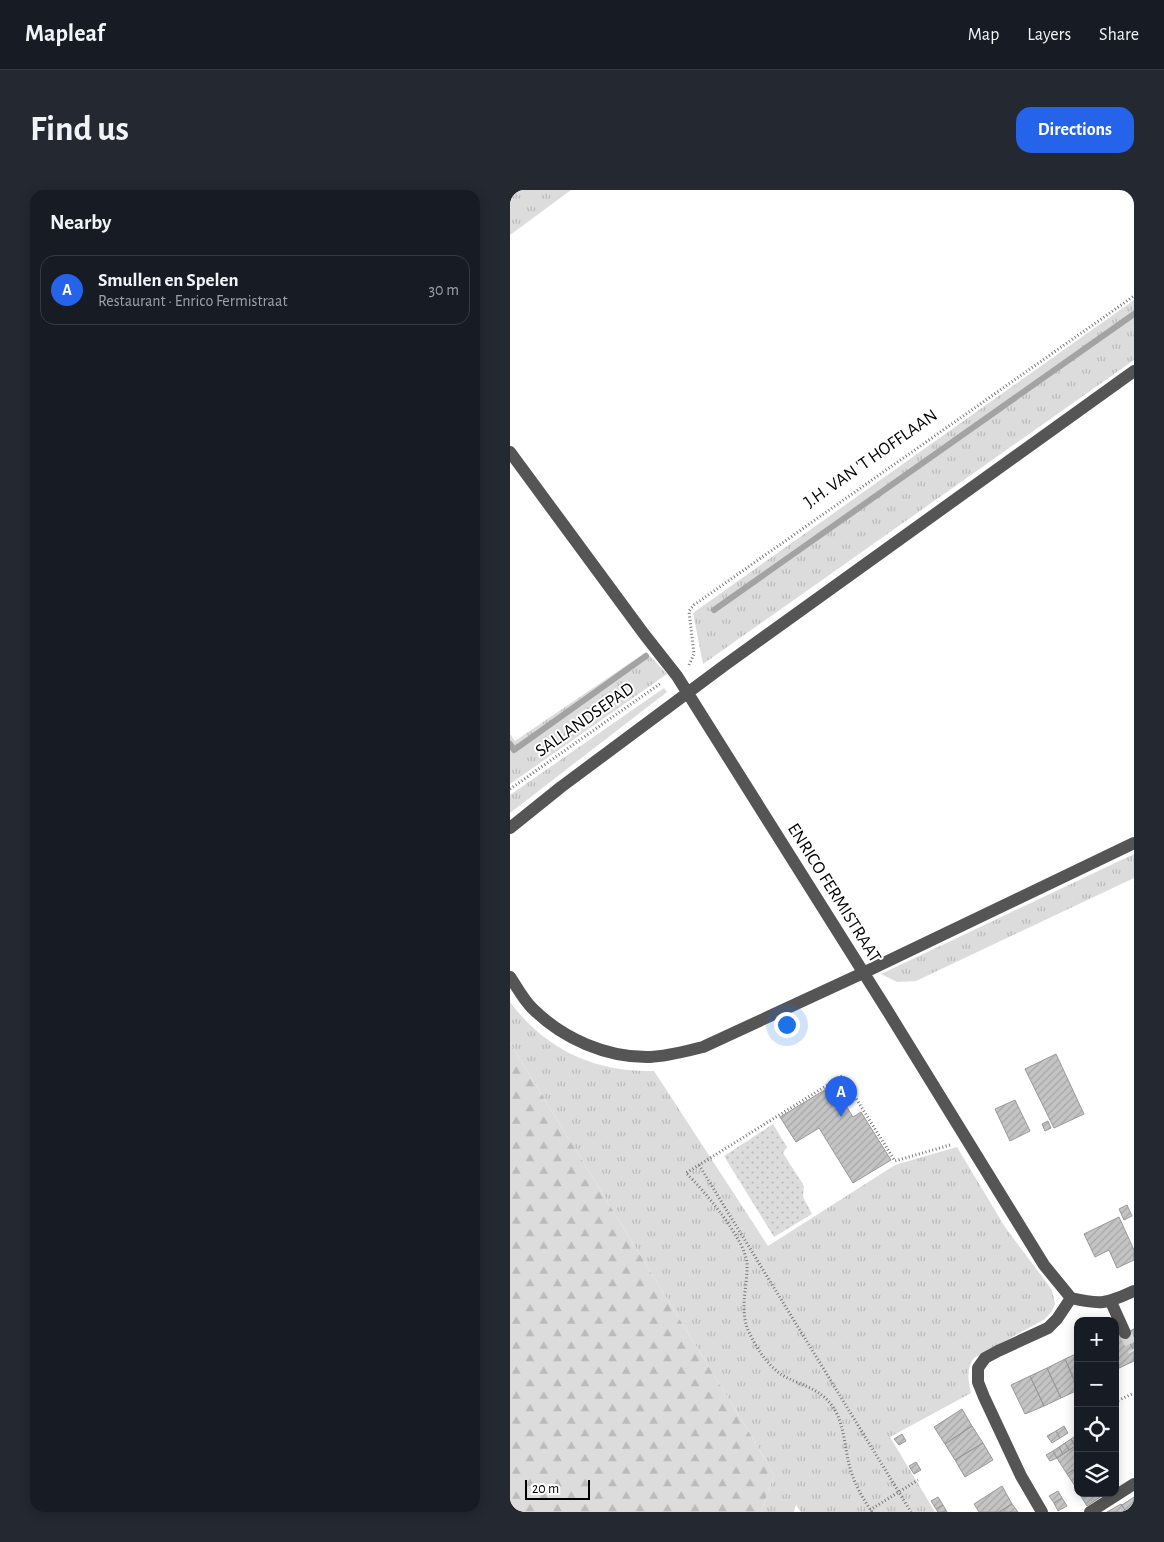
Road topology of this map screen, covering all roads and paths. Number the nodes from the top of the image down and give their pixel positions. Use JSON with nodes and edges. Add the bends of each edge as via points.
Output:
{"nodes":[{"id":1,"x":1134,"y":296,"type":"edge"},
{"id":2,"x":1134,"y":371,"type":"edge"},
{"id":3,"x":510,"y":452,"type":"edge"},
{"id":4,"x":677,"y":676,"type":"junction"},
{"id":5,"x":687,"y":693,"type":"junction"},
{"id":6,"x":510,"y":789,"type":"edge"},
{"id":7,"x":510,"y":828,"type":"edge"},
{"id":8,"x":1134,"y":843,"type":"edge"},
{"id":9,"x":863,"y":973,"type":"junction"},
{"id":10,"x":510,"y":976,"type":"edge"},
{"id":11,"x":968,"y":1140,"type":"junction"},
{"id":12,"x":699,"y":1164,"type":"junction"},
{"id":13,"x":1134,"y":1292,"type":"edge"},
{"id":14,"x":1072,"y":1298,"type":"junction"},
{"id":15,"x":1112,"y":1302,"type":"junction"},
{"id":16,"x":1125,"y":1333,"type":"tunnel mouth"},
{"id":17,"x":1134,"y":1392,"type":"edge"},
{"id":18,"x":1119,"y":1400,"type":"edge"},
{"id":19,"x":918,"y":1480,"type":"dead end"},
{"id":20,"x":1134,"y":1484,"type":"edge"},
{"id":21,"x":899,"y":1492,"type":"junction"},
{"id":22,"x":871,"y":1511,"type":"edge"},
{"id":23,"x":911,"y":1512,"type":"edge"},
{"id":24,"x":1042,"y":1512,"type":"edge"},
{"id":25,"x":1090,"y":1512,"type":"edge"}],
"edges":[{"from":1,"to":4,"type":"path","name":"J.H. VAN 'T HOFFLAAN","via":[[694,605],[689,611],[694,654],[688,668]]},
{"from":2,"to":5,"type":"street"},
{"from":3,"to":4,"type":"street","name":"ENRICO FERMISTRAAT"},
{"from":4,"to":5,"type":"street","name":"ENRICO FERMISTRAAT"},
{"from":4,"to":6,"type":"path","name":"SALLANDSEPAD"},
{"from":5,"to":7,"type":"street"},
{"from":5,"to":9,"type":"street","name":"ENRICO FERMISTRAAT"},
{"from":8,"to":9,"type":"street"},
{"from":9,"to":10,"type":"street","via":[[703,1046],[650,1057],[624,1056],[592,1048],[573,1039],[532,1008]]},
{"from":9,"to":11,"type":"street","name":"ENRICO FERMISTRAAT"},
{"from":11,"to":12,"type":"path","via":[[895,1161],[842,1076]]},
{"from":11,"to":14,"type":"street","name":"ENRICO FERMISTRAAT","via":[[1044,1265]]},
{"from":12,"to":21,"type":"path"},
{"from":12,"to":22,"type":"path","via":[[686,1173],[712,1201],[744,1250],[747,1276],[743,1308],[748,1330],[771,1366],[818,1391],[833,1408],[841,1425],[850,1469]]},
{"from":13,"to":15,"type":"street"},
{"from":14,"to":15,"type":"street","via":[[1093,1303]]},
{"from":14,"to":24,"type":"street","via":[[1048,1328],[986,1358],[978,1368],[978,1382],[984,1397],[1021,1476]]},
{"from":15,"to":16,"type":"street"},
{"from":17,"to":18,"type":"path"},
{"from":19,"to":21,"type":"path"},
{"from":20,"to":25,"type":"street"},
{"from":21,"to":22,"type":"path"},
{"from":21,"to":23,"type":"path"}]}
